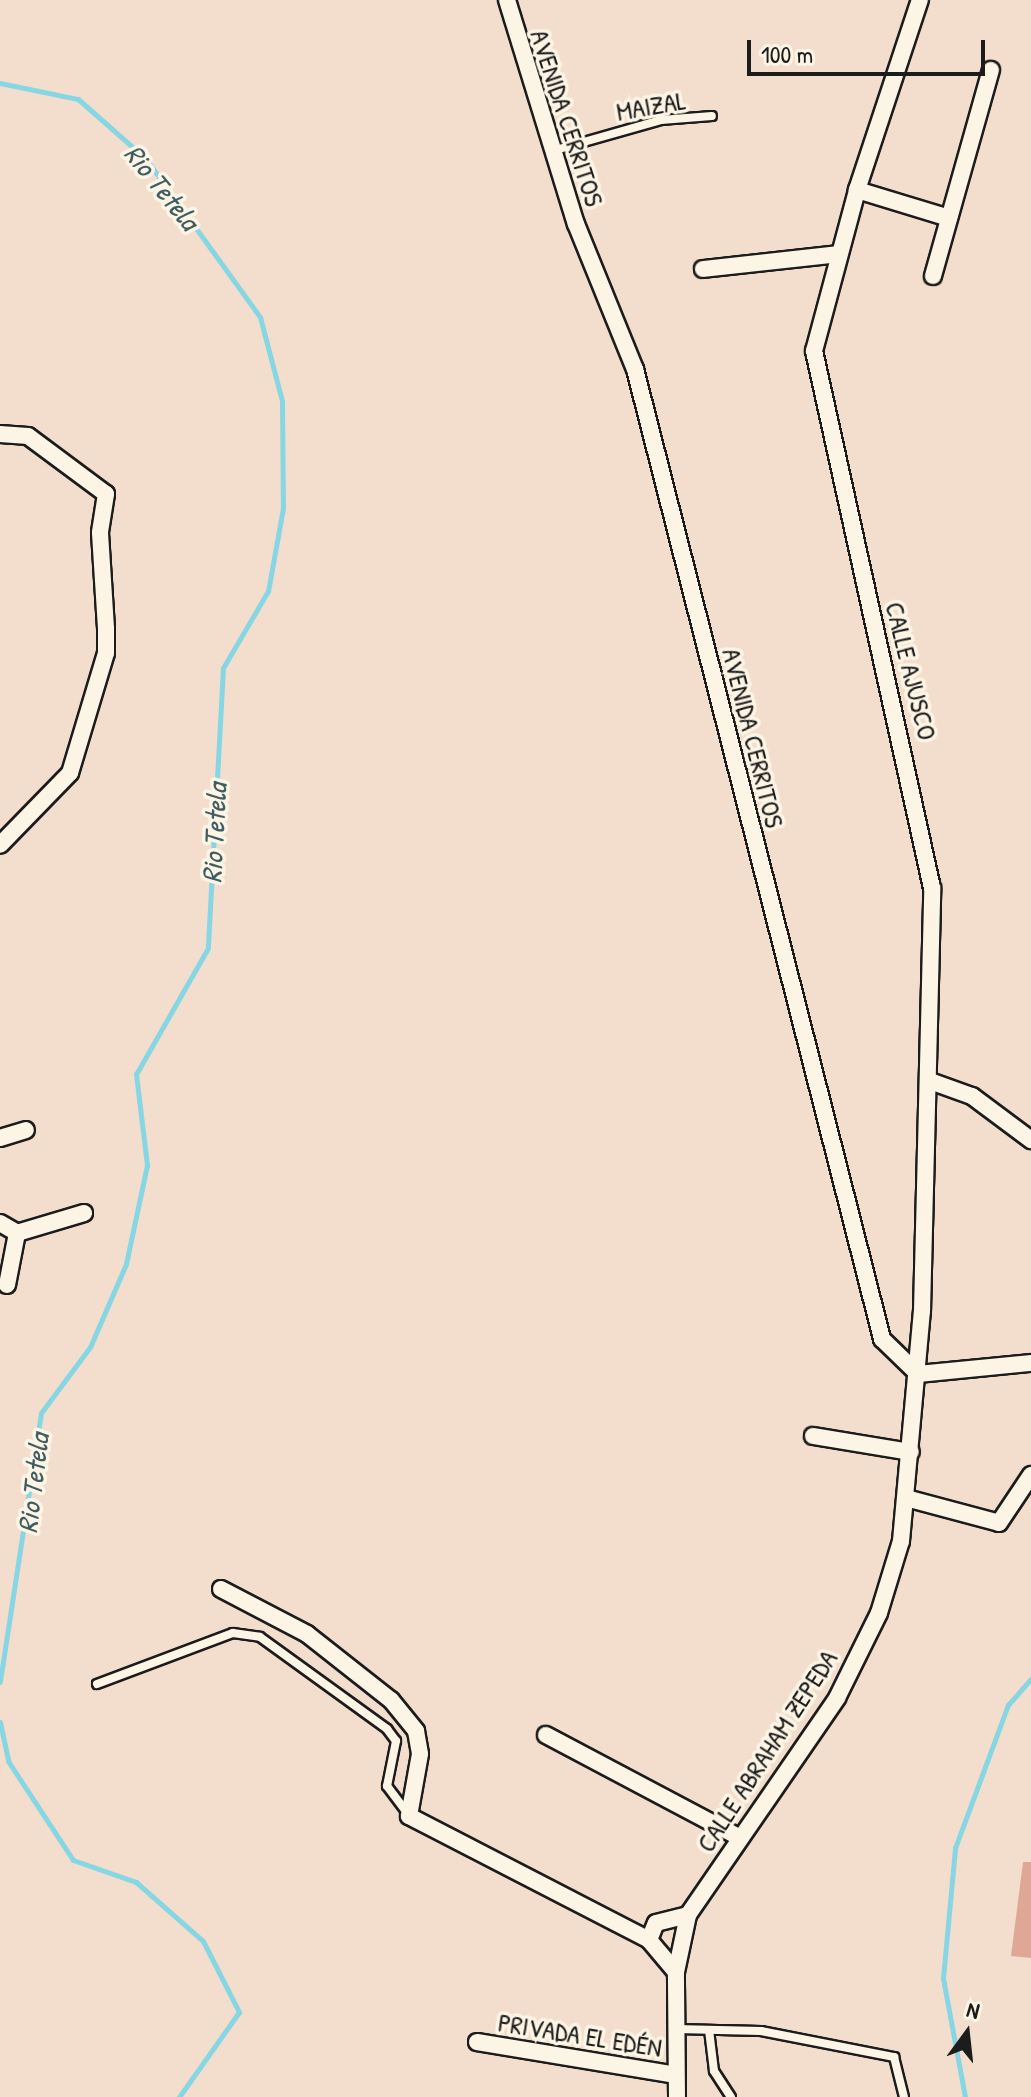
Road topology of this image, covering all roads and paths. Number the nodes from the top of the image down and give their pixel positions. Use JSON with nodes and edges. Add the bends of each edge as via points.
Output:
{"nodes":[{"id":1,"x":507,"y":0,"type":"edge"},
{"id":2,"x":920,"y":0,"type":"edge"},
{"id":3,"x":991,"y":70,"type":"dead end"},
{"id":4,"x":712,"y":116,"type":"dead end"},
{"id":5,"x":551,"y":151,"type":"junction"},
{"id":6,"x":857,"y":190,"type":"junction"},
{"id":7,"x":949,"y":218,"type":"junction"},
{"id":8,"x":838,"y":254,"type":"junction"},
{"id":9,"x":703,"y":269,"type":"dead end"},
{"id":10,"x":933,"y":276,"type":"dead end"},
{"id":11,"x":0,"y":434,"type":"edge"},
{"id":12,"x":0,"y":845,"type":"edge"},
{"id":13,"x":930,"y":1081,"type":"junction"},
{"id":14,"x":26,"y":1130,"type":"dead end"},
{"id":15,"x":0,"y":1138,"type":"edge"},
{"id":16,"x":1031,"y":1140,"type":"edge"},
{"id":17,"x":84,"y":1213,"type":"dead end"},
{"id":18,"x":0,"y":1223,"type":"edge"},
{"id":19,"x":17,"y":1233,"type":"junction"},
{"id":20,"x":7,"y":1285,"type":"dead end"},
{"id":21,"x":1031,"y":1363,"type":"edge"},
{"id":22,"x":918,"y":1374,"type":"junction"},
{"id":23,"x":813,"y":1436,"type":"dead end"},
{"id":24,"x":911,"y":1452,"type":"junction"},
{"id":25,"x":1031,"y":1475,"type":"edge"},
{"id":26,"x":906,"y":1498,"type":"junction"},
{"id":27,"x":221,"y":1589,"type":"dead end"},
{"id":28,"x":97,"y":1684,"type":"dead end"},
{"id":29,"x":546,"y":1735,"type":"dead end"},
{"id":30,"x":409,"y":1816,"type":"junction"},
{"id":31,"x":739,"y":1837,"type":"junction"},
{"id":32,"x":688,"y":1915,"type":"junction"},
{"id":33,"x":649,"y":1940,"type":"junction"},
{"id":34,"x":676,"y":1972,"type":"junction"},
{"id":35,"x":675,"y":2029,"type":"junction"},
{"id":36,"x":709,"y":2030,"type":"junction"},
{"id":37,"x":477,"y":2042,"type":"dead end"},
{"id":38,"x":676,"y":2075,"type":"junction"},
{"id":39,"x":677,"y":2097,"type":"edge"},
{"id":40,"x":731,"y":2097,"type":"edge"},
{"id":41,"x":904,"y":2097,"type":"edge"}],
"edges":[{"from":1,"to":5,"type":"street","name":"AVENIDA CERRITOS"},
{"from":2,"to":6,"type":"street","name":"CALLE AJUSCO"},
{"from":3,"to":7,"type":"street"},
{"from":4,"to":5,"type":"lane","name":"MAIZAL","via":[[661,120]]},
{"from":5,"to":22,"type":"street","name":"AVENIDA CERRITOS","via":[[635,369],[882,1339]]},
{"from":6,"to":7,"type":"street"},
{"from":6,"to":8,"type":"street","name":"CALLE AJUSCO"},
{"from":7,"to":10,"type":"street"},
{"from":8,"to":9,"type":"street"},
{"from":8,"to":13,"type":"street","name":"CALLE AJUSCO","via":[[814,351],[818,395],[927,844]]},
{"from":11,"to":12,"type":"street","via":[[28,436],[106,494],[100,533],[106,653],[70,773]]},
{"from":13,"to":16,"type":"street","via":[[972,1096]]},
{"from":13,"to":22,"type":"street","name":"CALLE AJUSCO"},
{"from":14,"to":15,"type":"street"},
{"from":17,"to":19,"type":"street"},
{"from":18,"to":19,"type":"street"},
{"from":19,"to":20,"type":"street"},
{"from":21,"to":22,"type":"street"},
{"from":22,"to":24,"type":"street","name":"CALLE ABRAHAM ZEPEDA"},
{"from":23,"to":24,"type":"street"},
{"from":24,"to":26,"type":"street","name":"CALLE ABRAHAM ZEPEDA"},
{"from":25,"to":26,"type":"street","via":[[999,1523]]},
{"from":26,"to":31,"type":"street","name":"CALLE ABRAHAM ZEPEDA","via":[[879,1613],[837,1698]]},
{"from":27,"to":30,"type":"street","via":[[307,1634],[391,1700],[416,1731],[420,1754]]},
{"from":28,"to":30,"type":"lane","via":[[233,1633],[260,1637],[387,1729],[396,1741],[387,1786]]},
{"from":29,"to":31,"type":"street"},
{"from":30,"to":33,"type":"street"},
{"from":31,"to":32,"type":"street","name":"CALLE ABRAHAM ZEPEDA"},
{"from":32,"to":33,"type":"street","via":[[656,1923]]},
{"from":32,"to":34,"type":"street","name":"CALLE ABRAHAM ZEPEDA"},
{"from":33,"to":34,"type":"street"},
{"from":34,"to":35,"type":"street","name":"CALLE ABRAHAM ZEPEDA"},
{"from":35,"to":36,"type":"lane"},
{"from":35,"to":38,"type":"street","name":"CALLE ABRAHAM ZEPEDA"},
{"from":36,"to":40,"type":"lane","via":[[714,2071]]},
{"from":36,"to":41,"type":"lane","via":[[761,2031],[894,2057]]},
{"from":37,"to":38,"type":"street","name":"PRIVADA EL EDÉN"},
{"from":38,"to":39,"type":"street","name":"CALLE ABRAHAM ZEPEDA"}]}
